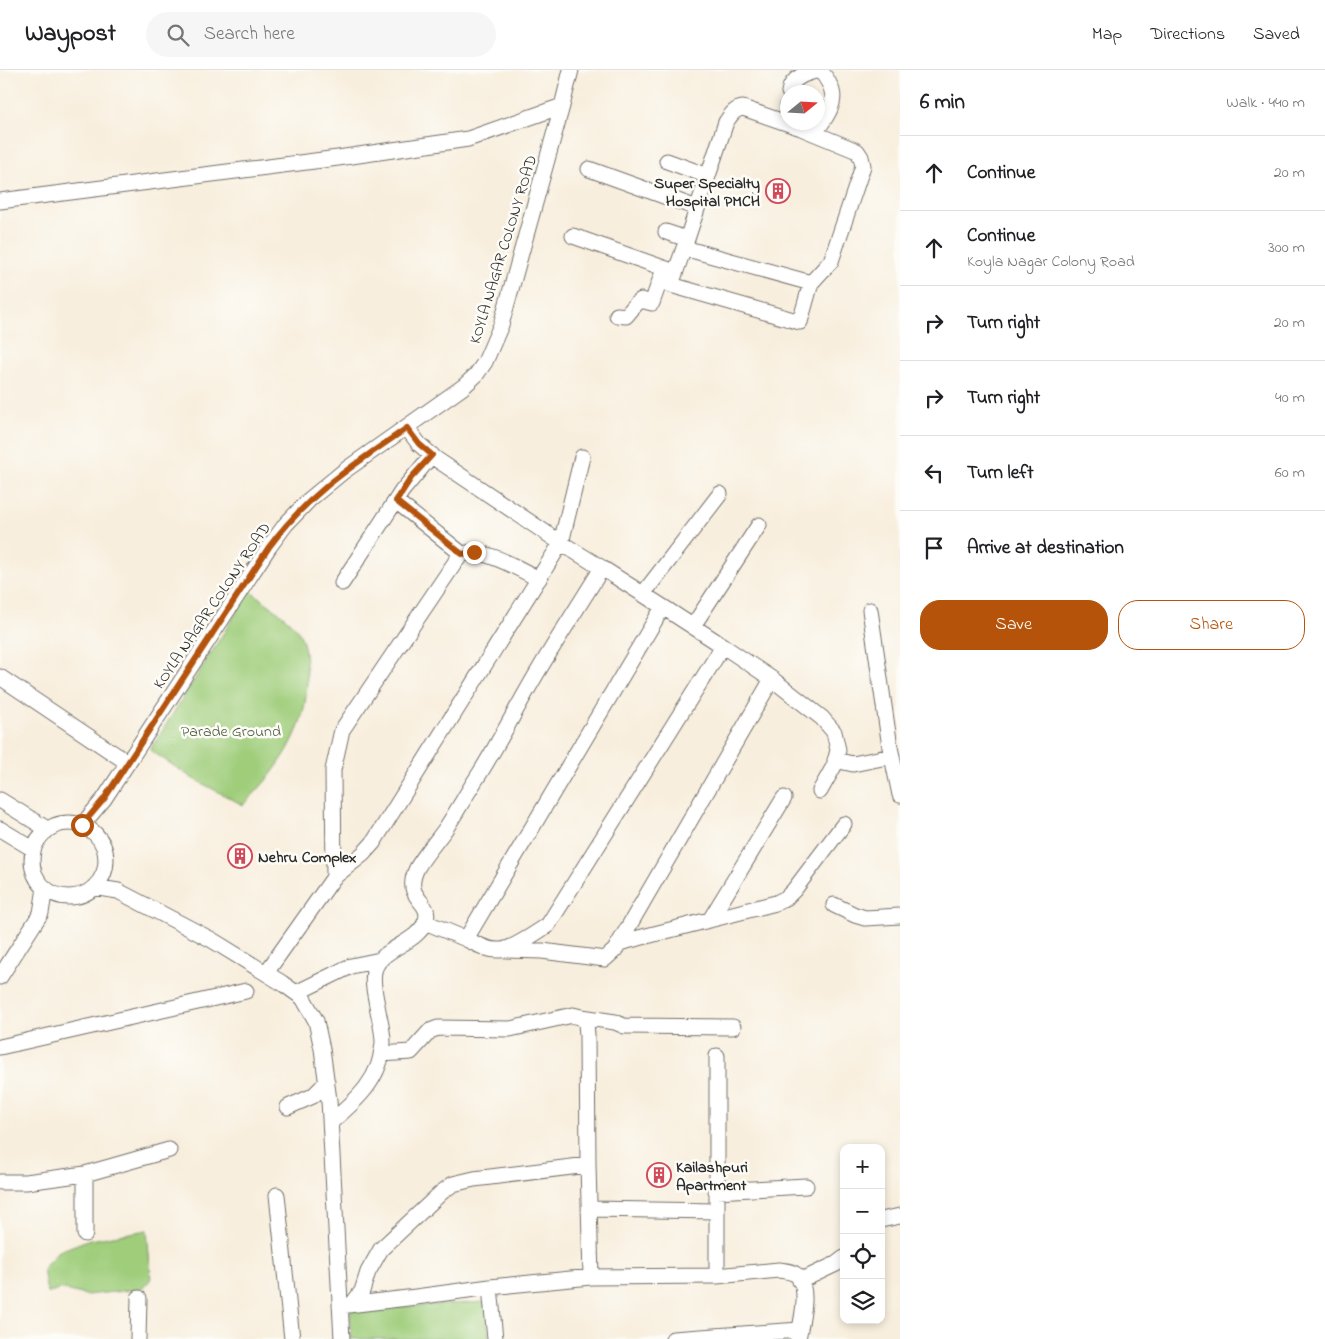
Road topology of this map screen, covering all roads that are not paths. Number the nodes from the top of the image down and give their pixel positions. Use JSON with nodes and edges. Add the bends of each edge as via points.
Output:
{"nodes":[{"id":1,"x":571,"y":70,"type":"edge"},
{"id":2,"x":820,"y":70,"type":"edge"},
{"id":3,"x":792,"y":85,"type":"edge"},
{"id":4,"x":562,"y":106,"type":"junction"},
{"id":5,"x":825,"y":118,"type":"edge"},
{"id":6,"x":780,"y":120,"type":"edge"},
{"id":7,"x":809,"y":130,"type":"edge"},
{"id":8,"x":667,"y":161,"type":"dead end"},
{"id":9,"x":589,"y":169,"type":"dead end"},
{"id":10,"x":708,"y":176,"type":"junction"},
{"id":11,"x":0,"y":201,"type":"edge"},
{"id":12,"x":698,"y":208,"type":"junction"},
{"id":13,"x":666,"y":232,"type":"dead end"},
{"id":14,"x":573,"y":236,"type":"dead end"},
{"id":15,"x":686,"y":243,"type":"junction"},
{"id":16,"x":670,"y":270,"type":"junction"},
{"id":17,"x":811,"y":283,"type":"junction"},
{"id":18,"x":617,"y":315,"type":"dead end"},
{"id":19,"x":407,"y":428,"type":"junction"},
{"id":20,"x":432,"y":455,"type":"junction"},
{"id":21,"x":582,"y":456,"type":"dead end"},
{"id":22,"x":720,"y":494,"type":"dead end"},
{"id":23,"x":396,"y":501,"type":"junction"},
{"id":24,"x":759,"y":525,"type":"dead end"},
{"id":25,"x":561,"y":544,"type":"junction"},
{"id":26,"x":462,"y":554,"type":"junction"},
{"id":27,"x":602,"y":568,"type":"junction"},
{"id":28,"x":539,"y":578,"type":"junction"},
{"id":29,"x":342,"y":583,"type":"dead end"},
{"id":30,"x":643,"y":594,"type":"junction"},
{"id":31,"x":663,"y":607,"type":"junction"},
{"id":32,"x":870,"y":610,"type":"dead end"},
{"id":33,"x":693,"y":626,"type":"junction"},
{"id":34,"x":723,"y":646,"type":"junction"},
{"id":35,"x":0,"y":677,"type":"edge"},
{"id":36,"x":772,"y":679,"type":"junction"},
{"id":37,"x":894,"y":749,"type":"edge"},
{"id":38,"x":836,"y":760,"type":"junction"},
{"id":39,"x":128,"y":763,"type":"junction"},
{"id":40,"x":820,"y":791,"type":"dead end"},
{"id":41,"x":900,"y":795,"type":"edge"},
{"id":42,"x":784,"y":798,"type":"dead end"},
{"id":43,"x":104,"y":799,"type":"junction"},
{"id":44,"x":0,"y":800,"type":"edge"},
{"id":45,"x":844,"y":824,"type":"dead end"},
{"id":46,"x":82,"y":825,"type":"junction"},
{"id":47,"x":0,"y":829,"type":"edge"},
{"id":48,"x":47,"y":830,"type":"junction"},
{"id":49,"x":98,"y":837,"type":"junction"},
{"id":50,"x":33,"y":849,"type":"junction"},
{"id":51,"x":106,"y":867,"type":"junction"},
{"id":52,"x":334,"y":877,"type":"junction"},
{"id":53,"x":45,"y":888,"type":"junction"},
{"id":54,"x":94,"y":888,"type":"junction"},
{"id":55,"x":118,"y":891,"type":"junction"},
{"id":56,"x":64,"y":897,"type":"junction"},
{"id":57,"x":834,"y":905,"type":"dead end"},
{"id":58,"x":41,"y":913,"type":"junction"},
{"id":59,"x":900,"y":916,"type":"edge"},
{"id":60,"x":710,"y":920,"type":"junction"},
{"id":61,"x":425,"y":922,"type":"junction"},
{"id":62,"x":548,"y":925,"type":"junction"},
{"id":63,"x":466,"y":940,"type":"junction"},
{"id":64,"x":619,"y":944,"type":"junction"},
{"id":65,"x":500,"y":950,"type":"junction"},
{"id":66,"x":542,"y":951,"type":"junction"},
{"id":67,"x":380,"y":960,"type":"junction"},
{"id":68,"x":266,"y":973,"type":"junction"},
{"id":69,"x":0,"y":977,"type":"edge"},
{"id":70,"x":246,"y":991,"type":"dead end"},
{"id":71,"x":296,"y":993,"type":"junction"},
{"id":72,"x":573,"y":1015,"type":"junction"},
{"id":73,"x":733,"y":1027,"type":"dead end"},
{"id":74,"x":0,"y":1047,"type":"edge"},
{"id":75,"x":381,"y":1054,"type":"junction"},
{"id":76,"x":717,"y":1056,"type":"dead end"},
{"id":77,"x":327,"y":1082,"type":"junction"},
{"id":78,"x":313,"y":1096,"type":"junction"},
{"id":79,"x":329,"y":1100,"type":"junction"},
{"id":80,"x":288,"y":1107,"type":"dead end"},
{"id":81,"x":331,"y":1122,"type":"junction"},
{"id":82,"x":169,"y":1150,"type":"dead end"},
{"id":83,"x":588,"y":1165,"type":"junction"},
{"id":84,"x":84,"y":1174,"type":"junction"},
{"id":85,"x":0,"y":1182,"type":"edge"},
{"id":86,"x":806,"y":1186,"type":"dead end"},
{"id":87,"x":716,"y":1191,"type":"junction"},
{"id":88,"x":278,"y":1195,"type":"dead end"},
{"id":89,"x":590,"y":1209,"type":"junction"},
{"id":90,"x":716,"y":1210,"type":"junction"},
{"id":91,"x":900,"y":1216,"type":"edge"},
{"id":92,"x":885,"y":1219,"type":"edge"},
{"id":93,"x":85,"y":1234,"type":"dead end"},
{"id":94,"x":840,"y":1261,"type":"edge"},
{"id":95,"x":717,"y":1276,"type":"junction"},
{"id":96,"x":591,"y":1277,"type":"junction"},
{"id":97,"x":800,"y":1281,"type":"junction"},
{"id":98,"x":490,"y":1286,"type":"junction"},
{"id":99,"x":139,"y":1298,"type":"dead end"},
{"id":100,"x":347,"y":1304,"type":"junction"},
{"id":101,"x":799,"y":1334,"type":"edge"},
{"id":102,"x":138,"y":1339,"type":"edge"},
{"id":103,"x":292,"y":1339,"type":"edge"},
{"id":104,"x":342,"y":1339,"type":"edge"},
{"id":105,"x":495,"y":1339,"type":"edge"},
{"id":106,"x":673,"y":1339,"type":"edge"}],
"edges":[{"from":1,"to":4,"type":"street","name":"KOYLA NAGAR COLONY ROAD"},
{"from":2,"to":3,"type":"street","via":[[801,75]]},
{"from":2,"to":5,"type":"street","via":[[833,90],[831,110]]},
{"from":4,"to":11,"type":"street","via":[[468,139]]},
{"from":4,"to":19,"type":"street","name":"KOYLA NAGAR COLONY ROAD","via":[[501,325],[485,362],[463,387]]},
{"from":6,"to":10,"type":"street","via":[[737,109],[726,122]]},
{"from":7,"to":17,"type":"street","via":[[857,151],[863,166],[832,261]]},
{"from":8,"to":10,"type":"street"},
{"from":9,"to":12,"type":"street"},
{"from":10,"to":12,"type":"street"},
{"from":12,"to":15,"type":"street"},
{"from":13,"to":15,"type":"street"},
{"from":14,"to":16,"type":"street"},
{"from":15,"to":16,"type":"street"},
{"from":15,"to":17,"type":"street"},
{"from":16,"to":17,"type":"street","via":[[671,285],[800,322]]},
{"from":16,"to":18,"type":"street","via":[[652,303],[641,300],[626,316]]},
{"from":19,"to":20,"type":"street"},
{"from":19,"to":39,"type":"street","name":"KOYLA NAGAR COLONY ROAD","via":[[344,471],[286,524]]},
{"from":20,"to":23,"type":"street"},
{"from":20,"to":25,"type":"street"},
{"from":21,"to":25,"type":"street"},
{"from":22,"to":30,"type":"street"},
{"from":23,"to":26,"type":"street"},
{"from":23,"to":29,"type":"street"},
{"from":24,"to":33,"type":"street"},
{"from":25,"to":27,"type":"street"},
{"from":25,"to":28,"type":"street"},
{"from":26,"to":28,"type":"street","via":[[474,552],[488,556]]},
{"from":26,"to":52,"type":"street","via":[[342,730],[333,770]]},
{"from":27,"to":30,"type":"street"},
{"from":27,"to":61,"type":"street","via":[[446,827],[418,866],[412,887],[426,910]]},
{"from":28,"to":52,"type":"street","via":[[373,843]]},
{"from":30,"to":31,"type":"street"},
{"from":31,"to":33,"type":"street"},
{"from":31,"to":63,"type":"street"},
{"from":32,"to":37,"type":"street"},
{"from":33,"to":34,"type":"street"},
{"from":34,"to":36,"type":"street"},
{"from":34,"to":62,"type":"street"},
{"from":35,"to":39,"type":"street"},
{"from":36,"to":38,"type":"street","via":[[822,718],[834,732],[838,750]]},
{"from":36,"to":64,"type":"street"},
{"from":37,"to":38,"type":"street","via":[[853,764]]},
{"from":37,"to":41,"type":"street"},
{"from":38,"to":40,"type":"street"},
{"from":39,"to":43,"type":"street","name":"KOYLA NAGAR COLONY ROAD"},
{"from":42,"to":60,"type":"street"},
{"from":43,"to":46,"type":"street","name":"KOYLA NAGAR COLONY ROAD"},
{"from":43,"to":49,"type":"street"},
{"from":44,"to":48,"type":"street"},
{"from":45,"to":60,"type":"street","via":[[786,898]]},
{"from":46,"to":48,"type":"street","via":[[70,822]]},
{"from":46,"to":49,"type":"street"},
{"from":47,"to":50,"type":"street"},
{"from":48,"to":50,"type":"street"},
{"from":49,"to":51,"type":"street","via":[[105,851]]},
{"from":50,"to":53,"type":"street","via":[[33,870]]},
{"from":51,"to":54,"type":"street"},
{"from":51,"to":55,"type":"street"},
{"from":52,"to":68,"type":"street"},
{"from":53,"to":56,"type":"street"},
{"from":53,"to":58,"type":"street"},
{"from":54,"to":55,"type":"street"},
{"from":54,"to":56,"type":"street","via":[[85,894]]},
{"from":55,"to":68,"type":"street","via":[[212,940]]},
{"from":56,"to":58,"type":"street"},
{"from":57,"to":59,"type":"street","via":[[865,918]]},
{"from":58,"to":69,"type":"street"},
{"from":60,"to":64,"type":"street"},
{"from":61,"to":63,"type":"street"},
{"from":61,"to":67,"type":"street","via":[[413,937]]},
{"from":62,"to":65,"type":"street","via":[[522,942]]},
{"from":62,"to":66,"type":"street"},
{"from":63,"to":65,"type":"street"},
{"from":64,"to":66,"type":"street","via":[[605,959]]},
{"from":65,"to":66,"type":"street"},
{"from":67,"to":71,"type":"street","via":[[351,966]]},
{"from":67,"to":75,"type":"street","via":[[374,976],[382,1028]]},
{"from":68,"to":71,"type":"street"},
{"from":70,"to":74,"type":"street"},
{"from":71,"to":77,"type":"street","via":[[303,998],[316,1021]]},
{"from":72,"to":73,"type":"street","via":[[624,1026]]},
{"from":72,"to":75,"type":"street","via":[[510,1029],[438,1028],[430,1031],[411,1052]]},
{"from":72,"to":83,"type":"street","via":[[586,1023]]},
{"from":75,"to":81,"type":"street","via":[[369,1085]]},
{"from":76,"to":87,"type":"street"},
{"from":77,"to":78,"type":"street"},
{"from":77,"to":79,"type":"street"},
{"from":78,"to":79,"type":"street"},
{"from":78,"to":80,"type":"street"},
{"from":79,"to":81,"type":"street"},
{"from":81,"to":100,"type":"street"},
{"from":82,"to":84,"type":"street"},
{"from":83,"to":89,"type":"street"},
{"from":83,"to":100,"type":"street","via":[[453,1184],[381,1249],[362,1291]]},
{"from":84,"to":85,"type":"street"},
{"from":84,"to":93,"type":"street"},
{"from":86,"to":87,"type":"street"},
{"from":87,"to":90,"type":"street"},
{"from":88,"to":103,"type":"street"},
{"from":89,"to":90,"type":"street"},
{"from":89,"to":96,"type":"street"},
{"from":90,"to":95,"type":"street"},
{"from":91,"to":92,"type":"street"},
{"from":94,"to":97,"type":"street"},
{"from":95,"to":96,"type":"street"},
{"from":95,"to":97,"type":"street","via":[[779,1270],[789,1271]]},
{"from":96,"to":98,"type":"street"},
{"from":97,"to":101,"type":"street","via":[[804,1296]]},
{"from":98,"to":100,"type":"street"},
{"from":98,"to":105,"type":"street"},
{"from":99,"to":102,"type":"street"},
{"from":100,"to":104,"type":"street"},
{"from":101,"to":106,"type":"street"}]}
